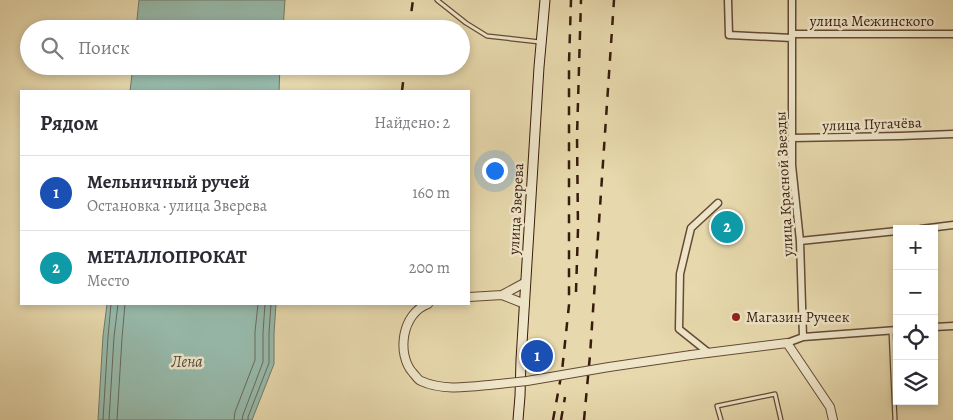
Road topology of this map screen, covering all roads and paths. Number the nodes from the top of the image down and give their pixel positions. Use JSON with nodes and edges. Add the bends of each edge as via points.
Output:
{"nodes":[{"id":1,"x":438,"y":0,"type":"edge"},
{"id":2,"x":545,"y":0,"type":"edge"},
{"id":3,"x":728,"y":0,"type":"edge"},
{"id":4,"x":792,"y":0,"type":"edge"},
{"id":5,"x":462,"y":20,"type":"edge"},
{"id":6,"x":470,"y":25,"type":"edge"},
{"id":7,"x":953,"y":34,"type":"edge"},
{"id":8,"x":792,"y":36,"type":"junction"},
{"id":9,"x":541,"y":42,"type":"junction"},
{"id":10,"x":953,"y":134,"type":"edge"},
{"id":11,"x":792,"y":138,"type":"junction"},
{"id":12,"x":718,"y":203,"type":"dead end"},
{"id":13,"x":953,"y":225,"type":"edge"},
{"id":14,"x":938,"y":227,"type":"edge"},
{"id":15,"x":893,"y":231,"type":"edge"},
{"id":16,"x":800,"y":241,"type":"junction"},
{"id":17,"x":526,"y":282,"type":"junction"},
{"id":18,"x":502,"y":295,"type":"junction"},
{"id":19,"x":470,"y":297,"type":"edge"},
{"id":20,"x":525,"y":304,"type":"junction"},
{"id":21,"x":424,"y":305,"type":"edge"},
{"id":22,"x":953,"y":326,"type":"edge"},
{"id":23,"x":938,"y":327,"type":"edge"},
{"id":24,"x":893,"y":330,"type":"edge"},
{"id":25,"x":803,"y":337,"type":"junction"},
{"id":26,"x":787,"y":342,"type":"junction"},
{"id":27,"x":709,"y":353,"type":"junction"},
{"id":28,"x":894,"y":360,"type":"edge"},
{"id":29,"x":518,"y":420,"type":"edge"},
{"id":30,"x":721,"y":420,"type":"edge"},
{"id":31,"x":781,"y":420,"type":"edge"},
{"id":32,"x":833,"y":420,"type":"edge"},
{"id":33,"x":895,"y":420,"type":"edge"}],
"edges":[{"from":1,"to":5,"type":"lane"},
{"from":2,"to":9,"type":"main road","name":"улица Зверева"},
{"from":3,"to":8,"type":"street","name":"улица Межинского","via":[[729,36]]},
{"from":4,"to":8,"type":"street","name":"улица Красной Звезды"},
{"from":6,"to":9,"type":"lane","via":[[488,36]]},
{"from":7,"to":8,"type":"street","name":"улица Межинского"},
{"from":8,"to":11,"type":"street","name":"улица Красной Звезды"},
{"from":9,"to":17,"type":"main road","name":"улица Зверева"},
{"from":10,"to":11,"type":"street","name":"улица Пугачёва"},
{"from":11,"to":16,"type":"street","name":"улица Красной Звезды"},
{"from":12,"to":27,"type":"street","via":[[691,228],[680,274],[678,329]]},
{"from":13,"to":14,"type":"street"},
{"from":15,"to":16,"type":"street"},
{"from":16,"to":25,"type":"street","name":"улица Красной Звезды"},
{"from":17,"to":18,"type":"street"},
{"from":17,"to":20,"type":"main road","name":"улица Зверева"},
{"from":18,"to":19,"type":"street"},
{"from":18,"to":20,"type":"street"},
{"from":20,"to":29,"type":"main road","name":"улица Зверева"},
{"from":21,"to":27,"type":"street","bridge":true,"via":[[410,318],[404,333],[404,352],[409,369],[420,381],[439,386],[458,388],[527,381]]},
{"from":22,"to":23,"type":"street"},
{"from":24,"to":25,"type":"street"},
{"from":25,"to":26,"type":"street"},
{"from":26,"to":27,"type":"street"},
{"from":26,"to":32,"type":"street","via":[[830,407]]},
{"from":28,"to":33,"type":"lane"},
{"from":30,"to":31,"type":"lane","via":[[717,406],[775,394]]}]}
